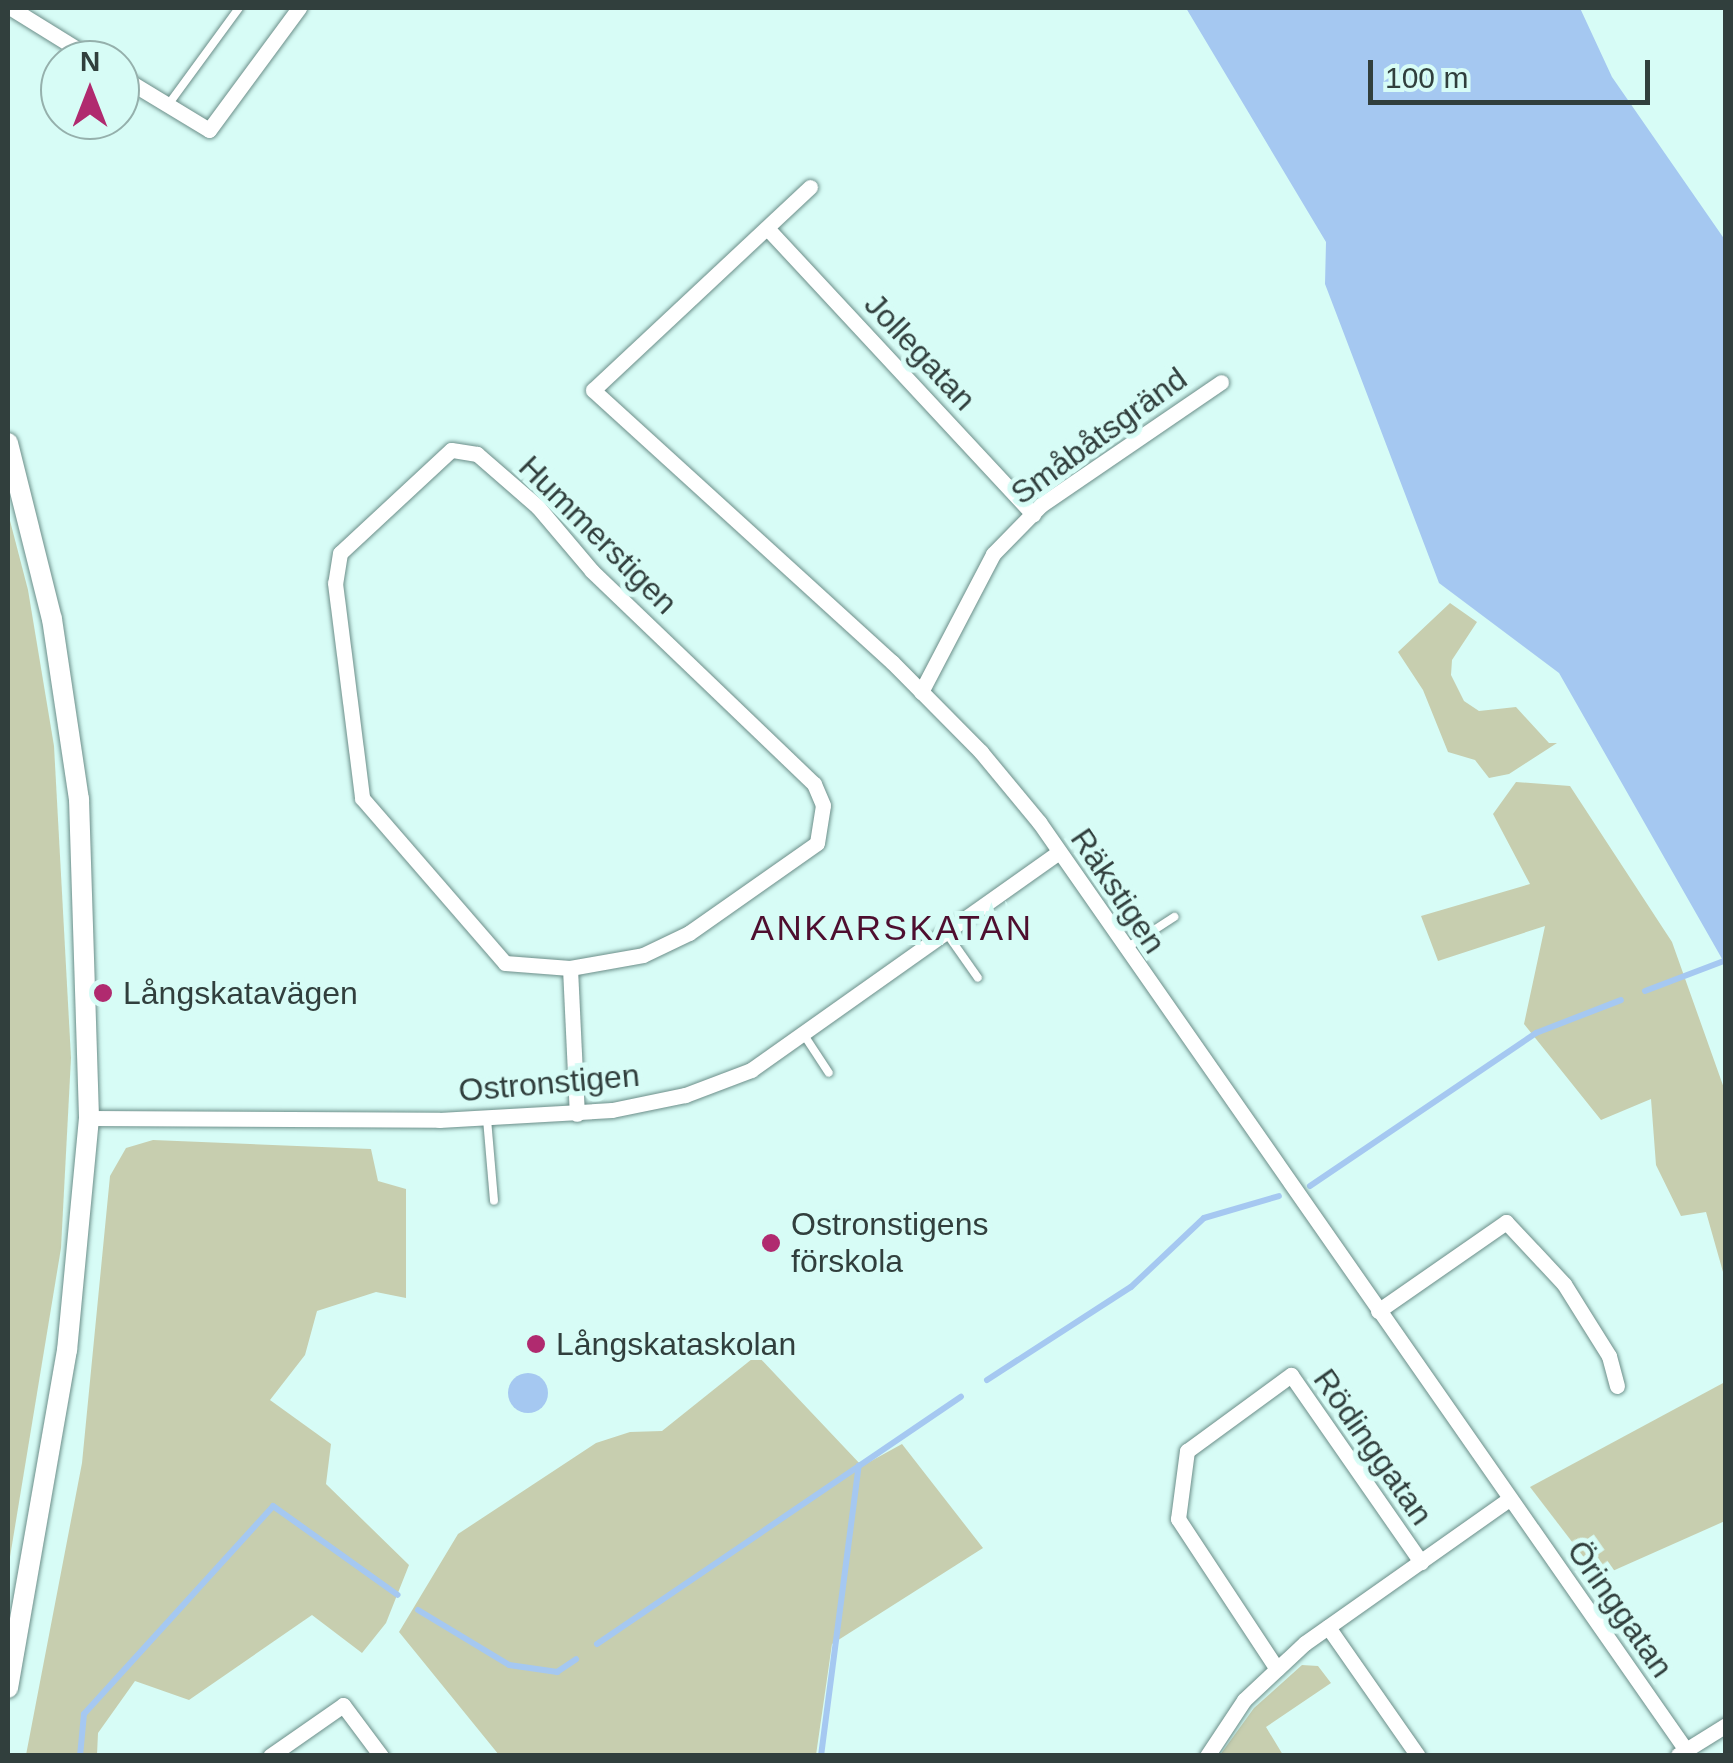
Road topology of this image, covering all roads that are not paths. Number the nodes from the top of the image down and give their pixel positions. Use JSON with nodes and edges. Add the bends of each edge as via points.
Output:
{"nodes":[{"id":1,"x":11,"y":8,"type":"edge"},
{"id":2,"x":239,"y":8,"type":"edge"},
{"id":3,"x":298,"y":8,"type":"edge"},
{"id":4,"x":62,"y":40,"type":"edge"},
{"id":5,"x":140,"y":88,"type":"edge"},
{"id":6,"x":168,"y":105,"type":"junction"},
{"id":7,"x":810,"y":188,"type":"dead end"},
{"id":8,"x":767,"y":228,"type":"junction"},
{"id":9,"x":1221,"y":382,"type":"dead end"},
{"id":10,"x":8,"y":444,"type":"edge"},
{"id":11,"x":1033,"y":514,"type":"junction"},
{"id":12,"x":921,"y":692,"type":"junction"},
{"id":13,"x":1059,"y":852,"type":"junction"},
{"id":14,"x":1174,"y":917,"type":"dead end"},
{"id":15,"x":946,"y":931,"type":"junction"},
{"id":16,"x":1125,"y":949,"type":"junction"},
{"id":17,"x":570,"y":968,"type":"junction"},
{"id":18,"x":978,"y":978,"type":"dead end"},
{"id":19,"x":804,"y":1034,"type":"junction"},
{"id":20,"x":829,"y":1073,"type":"dead end"},
{"id":21,"x":578,"y":1114,"type":"junction"},
{"id":22,"x":88,"y":1118,"type":"junction"},
{"id":23,"x":488,"y":1118,"type":"junction"},
{"id":24,"x":494,"y":1201,"type":"dead end"},
{"id":25,"x":1378,"y":1310,"type":"junction"},
{"id":26,"x":1617,"y":1386,"type":"dead end"},
{"id":27,"x":1509,"y":1500,"type":"junction"},
{"id":28,"x":1421,"y":1562,"type":"junction"},
{"id":29,"x":1328,"y":1627,"type":"junction"},
{"id":30,"x":1276,"y":1669,"type":"junction"},
{"id":31,"x":8,"y":1688,"type":"edge"},
{"id":32,"x":1726,"y":1725,"type":"edge"},
{"id":33,"x":1682,"y":1753,"type":"edge"},
{"id":34,"x":270,"y":1756,"type":"edge"},
{"id":35,"x":381,"y":1756,"type":"edge"},
{"id":36,"x":1207,"y":1756,"type":"edge"},
{"id":37,"x":1418,"y":1756,"type":"edge"}],
"edges":[{"from":1,"to":4,"type":"street"},
{"from":2,"to":6,"type":"lane"},
{"from":3,"to":6,"type":"street","via":[[209,130]]},
{"from":5,"to":6,"type":"street"},
{"from":7,"to":8,"type":"street"},
{"from":8,"to":11,"type":"street","name":"Jollegatan"},
{"from":8,"to":12,"type":"street","name":"Räkstigen","via":[[593,390]]},
{"from":9,"to":11,"type":"street","name":"Småbåtsgränd"},
{"from":10,"to":22,"type":"street","via":[[52,619],[78,799]]},
{"from":11,"to":12,"type":"street","name":"Småbåtsgränd","via":[[993,554]]},
{"from":12,"to":13,"type":"street","name":"Räkstigen","via":[[981,752]]},
{"from":13,"to":15,"type":"street","name":"Ostronstigen"},
{"from":13,"to":16,"type":"street","name":"Räkstigen"},
{"from":14,"to":16,"type":"lane"},
{"from":15,"to":18,"type":"lane"},
{"from":15,"to":19,"type":"street","name":"Ostronstigen"},
{"from":16,"to":25,"type":"street","name":"Räkstigen"},
{"from":17,"to":17,"type":"street","name":"Hummerstigen","via":[[506,963],[362,798],[336,582],[340,553],[450,450],[477,454],[538,507],[592,571],[814,784],[823,805],[816,843],[689,933],[643,954]]},
{"from":17,"to":21,"type":"street"},
{"from":19,"to":20,"type":"lane"},
{"from":19,"to":21,"type":"street","name":"Ostronstigen","via":[[751,1070],[685,1095]]},
{"from":21,"to":23,"type":"street","name":"Ostronstigen"},
{"from":22,"to":23,"type":"street","name":"Ostronstigen"},
{"from":22,"to":31,"type":"street","via":[[67,1350]]},
{"from":23,"to":24,"type":"lane"},
{"from":25,"to":26,"type":"street","via":[[1506,1222],[1564,1284],[1609,1356]]},
{"from":25,"to":27,"type":"street","name":"Räkstigen"},
{"from":27,"to":28,"type":"street"},
{"from":27,"to":33,"type":"street","name":"Öringgatan"},
{"from":28,"to":29,"type":"street"},
{"from":28,"to":30,"type":"street","name":"Rödinggatan","via":[[1291,1375],[1202,1440],[1187,1452],[1178,1520]]},
{"from":29,"to":30,"type":"street"},
{"from":29,"to":37,"type":"street"},
{"from":30,"to":36,"type":"street","via":[[1244,1700]]},
{"from":32,"to":33,"type":"street"},
{"from":34,"to":35,"type":"street","via":[[343,1704]]}]}
